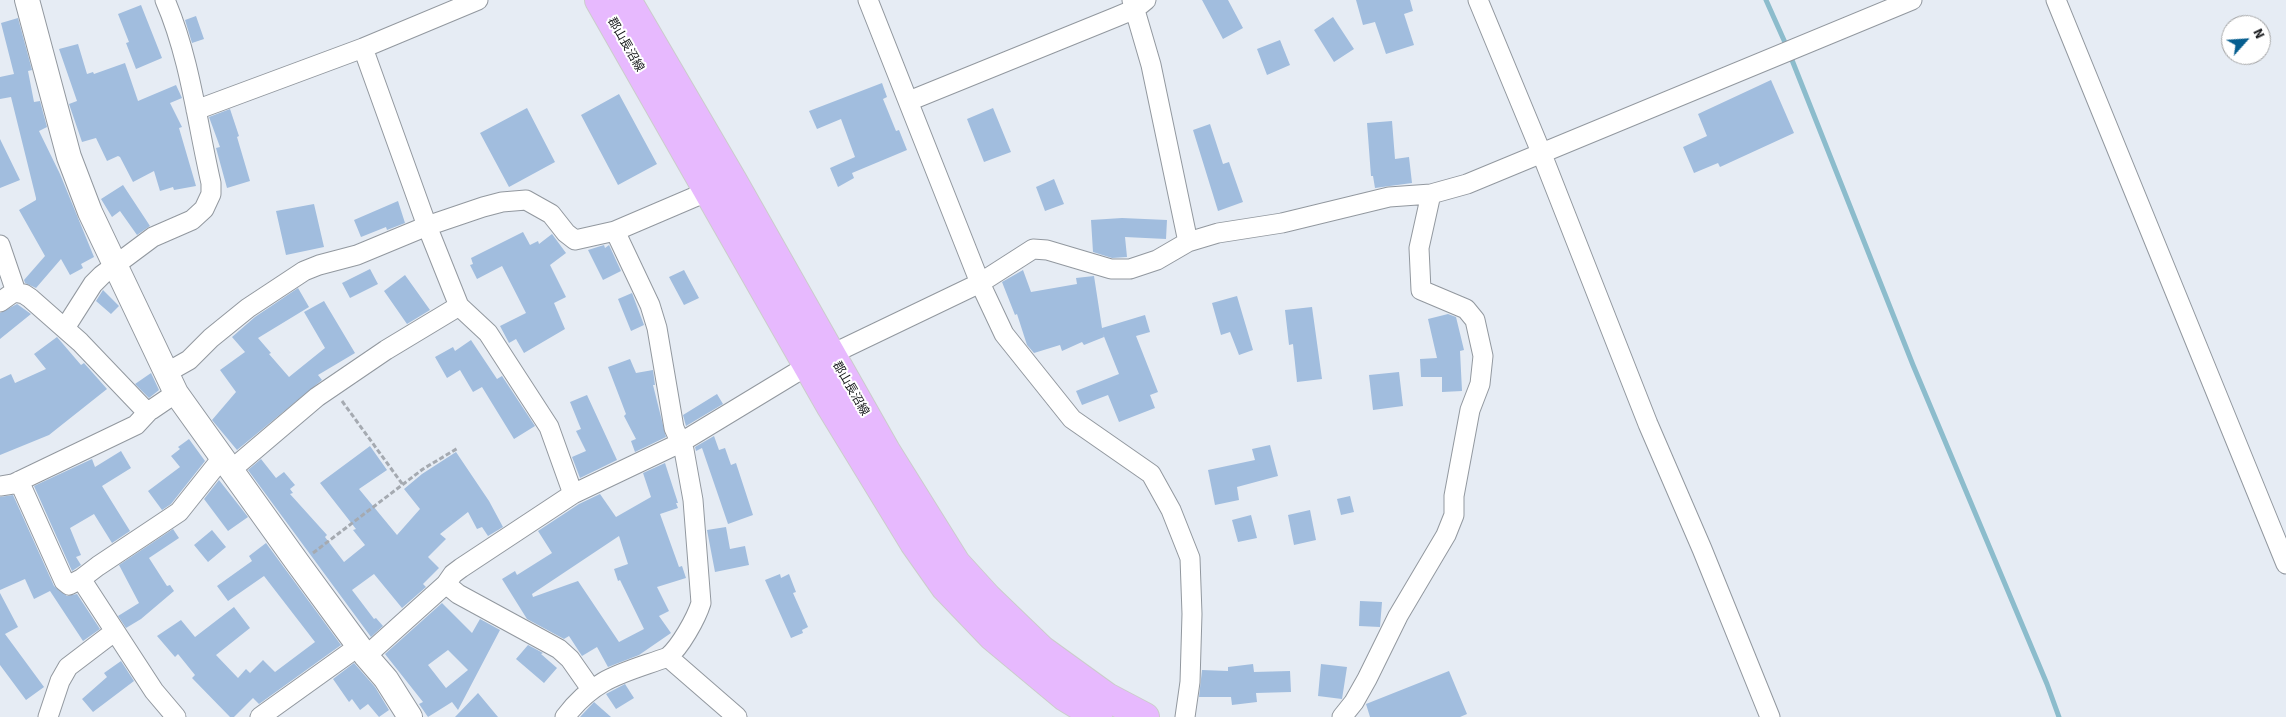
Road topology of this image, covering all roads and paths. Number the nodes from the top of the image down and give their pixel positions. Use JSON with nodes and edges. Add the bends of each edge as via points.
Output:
{"nodes":[{"id":1,"x":27,"y":0,"type":"edge"},
{"id":2,"x":165,"y":0,"type":"edge"},
{"id":3,"x":478,"y":0,"type":"edge"},
{"id":4,"x":600,"y":0,"type":"edge"},
{"id":5,"x":627,"y":0,"type":"edge"},
{"id":6,"x":868,"y":0,"type":"edge"},
{"id":7,"x":1478,"y":0,"type":"edge"},
{"id":8,"x":1912,"y":0,"type":"edge"},
{"id":9,"x":2056,"y":0,"type":"edge"},
{"id":10,"x":1138,"y":3,"type":"edge"},
{"id":11,"x":362,"y":48,"type":"junction"},
{"id":12,"x":909,"y":101,"type":"junction"},
{"id":13,"x":196,"y":110,"type":"junction"},
{"id":14,"x":1541,"y":152,"type":"junction"},
{"id":15,"x":733,"y":181,"type":"junction"},
{"id":16,"x":708,"y":190,"type":"junction"},
{"id":17,"x":1431,"y":194,"type":"junction"},
{"id":18,"x":427,"y":226,"type":"junction"},
{"id":19,"x":615,"y":231,"type":"junction"},
{"id":20,"x":1188,"y":242,"type":"junction"},
{"id":21,"x":0,"y":245,"type":"edge"},
{"id":22,"x":114,"y":266,"type":"junction"},
{"id":23,"x":980,"y":283,"type":"junction"},
{"id":24,"x":16,"y":292,"type":"junction"},
{"id":25,"x":0,"y":302,"type":"edge"},
{"id":26,"x":459,"y":306,"type":"junction"},
{"id":27,"x":65,"y":328,"type":"junction"},
{"id":28,"x":819,"y":360,"type":"junction"},
{"id":29,"x":171,"y":383,"type":"junction"},
{"id":30,"x":332,"y":386,"type":"junction"},
{"id":31,"x":149,"y":411,"type":"junction"},
{"id":32,"x":680,"y":443,"type":"junction"},
{"id":33,"x":458,"y":448,"type":"dead end"},
{"id":34,"x":227,"y":464,"type":"junction"},
{"id":35,"x":19,"y":481,"type":"junction"},
{"id":36,"x":403,"y":485,"type":"junction"},
{"id":37,"x":0,"y":486,"type":"edge"},
{"id":38,"x":573,"y":494,"type":"junction"},
{"id":39,"x":299,"y":564,"type":"junction"},
{"id":40,"x":2286,"y":564,"type":"edge"},
{"id":41,"x":81,"y":579,"type":"junction"},
{"id":42,"x":446,"y":584,"type":"junction"},
{"id":43,"x":114,"y":632,"type":"junction"},
{"id":44,"x":363,"y":651,"type":"junction"},
{"id":45,"x":668,"y":657,"type":"junction"},
{"id":46,"x":591,"y":689,"type":"junction"},
{"id":47,"x":48,"y":717,"type":"edge"},
{"id":48,"x":176,"y":717,"type":"edge"},
{"id":49,"x":260,"y":717,"type":"edge"},
{"id":50,"x":410,"y":717,"type":"edge"},
{"id":51,"x":565,"y":717,"type":"edge"},
{"id":52,"x":737,"y":717,"type":"edge"},
{"id":53,"x":1098,"y":717,"type":"edge"},
{"id":54,"x":1145,"y":717,"type":"edge"},
{"id":55,"x":1185,"y":717,"type":"edge"},
{"id":56,"x":1342,"y":717,"type":"edge"},
{"id":57,"x":1770,"y":717,"type":"edge"}],
"edges":[{"from":1,"to":22,"type":"street","via":[[69,157]]},
{"from":2,"to":13,"type":"street","via":[[181,46]]},
{"from":3,"to":11,"type":"street"},
{"from":4,"to":16,"type":"main road","name":"郡山長沼線"},
{"from":5,"to":15,"type":"main road","name":"郡山長沼線"},
{"from":6,"to":12,"type":"street"},
{"from":7,"to":14,"type":"street"},
{"from":8,"to":14,"type":"street"},
{"from":9,"to":40,"type":"street"},
{"from":10,"to":12,"type":"street"},
{"from":10,"to":20,"type":"street"},
{"from":11,"to":13,"type":"street"},
{"from":11,"to":18,"type":"street"},
{"from":12,"to":23,"type":"street"},
{"from":13,"to":22,"type":"street","via":[[211,182],[211,194],[204,209],[192,220],[153,237]]},
{"from":14,"to":17,"type":"street","via":[[1467,184]]},
{"from":14,"to":57,"type":"street","via":[[1648,424]]},
{"from":15,"to":16,"type":"street"},
{"from":15,"to":28,"type":"main road","name":"郡山長沼線"},
{"from":16,"to":19,"type":"street"},
{"from":16,"to":28,"type":"main road","name":"郡山長沼線"},
{"from":17,"to":20,"type":"street","via":[[1389,197]]},
{"from":17,"to":56,"type":"street","via":[[1419,248],[1421,290],[1466,309],[1475,320],[1483,356],[1480,384],[1470,410],[1454,496],[1454,515],[1446,535],[1398,616],[1354,702]]},
{"from":18,"to":19,"type":"street","via":[[502,202],[526,200],[551,214],[573,240]]},
{"from":18,"to":26,"type":"street"},
{"from":18,"to":29,"type":"street","via":[[293,277],[210,338]]},
{"from":19,"to":32,"type":"street","via":[[650,305],[674,428]]},
{"from":20,"to":23,"type":"street","via":[[1157,260],[1130,268],[1110,269],[1048,250],[1033,249]]},
{"from":21,"to":24,"type":"street"},
{"from":22,"to":27,"type":"street","via":[[93,284]]},
{"from":22,"to":29,"type":"street"},
{"from":23,"to":28,"type":"street"},
{"from":23,"to":55,"type":"street","via":[[1004,334],[1072,419],[1151,474],[1171,510],[1190,558],[1190,682]]},
{"from":24,"to":25,"type":"street"},
{"from":24,"to":27,"type":"street","via":[[30,298]]},
{"from":26,"to":30,"type":"street"},
{"from":26,"to":38,"type":"street","via":[[488,333],[550,427]]},
{"from":27,"to":31,"type":"street"},
{"from":28,"to":32,"type":"street"},
{"from":28,"to":53,"type":"main road","name":"郡山長沼線","via":[[914,543],[946,587],[993,637],[1022,662],[1065,697]]},
{"from":28,"to":54,"type":"main road","name":"郡山長沼線","via":[[956,562],[993,604],[1042,650],[1108,697]]},
{"from":29,"to":31,"type":"street"},
{"from":29,"to":34,"type":"street"},
{"from":30,"to":34,"type":"street"},
{"from":30,"to":36,"type":"path"},
{"from":31,"to":35,"type":"street","via":[[136,425]]},
{"from":32,"to":38,"type":"street"},
{"from":32,"to":45,"type":"street","via":[[696,516],[701,603],[697,615]]},
{"from":33,"to":36,"type":"path"},
{"from":34,"to":39,"type":"street"},
{"from":34,"to":41,"type":"street","via":[[180,512]]},
{"from":35,"to":37,"type":"street"},
{"from":35,"to":41,"type":"street","via":[[64,580],[69,585]]},
{"from":36,"to":39,"type":"path"},
{"from":38,"to":42,"type":"street","via":[[460,568]]},
{"from":39,"to":44,"type":"street"},
{"from":41,"to":43,"type":"street"},
{"from":42,"to":44,"type":"street"},
{"from":42,"to":46,"type":"street","via":[[458,594],[559,650]]},
{"from":43,"to":47,"type":"street","via":[[68,668]]},
{"from":43,"to":48,"type":"street"},
{"from":44,"to":49,"type":"street"},
{"from":44,"to":50,"type":"street"},
{"from":45,"to":46,"type":"street","via":[[613,676]]},
{"from":45,"to":52,"type":"street"},
{"from":46,"to":51,"type":"street"}]}
